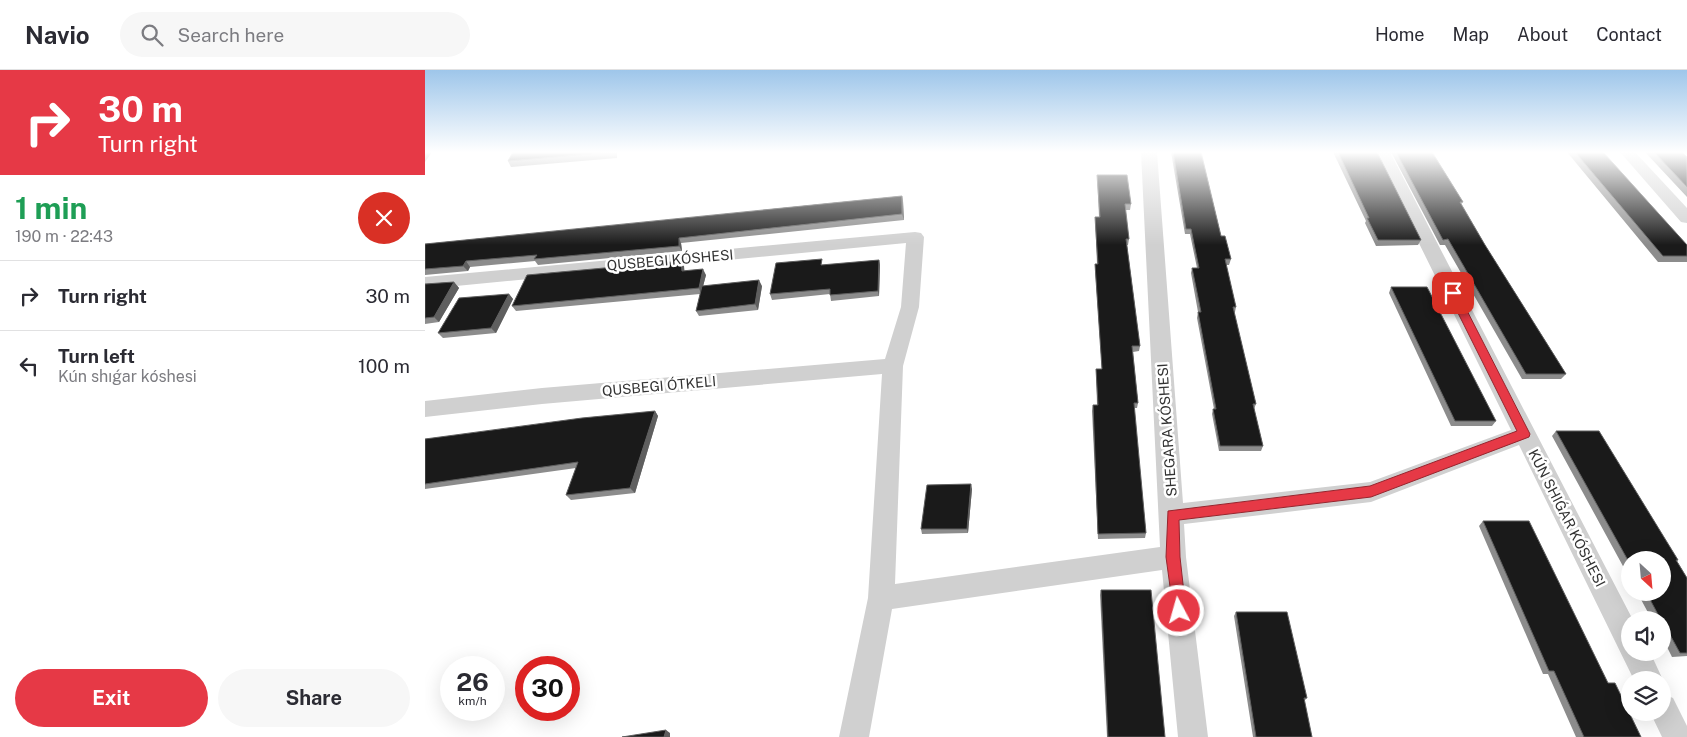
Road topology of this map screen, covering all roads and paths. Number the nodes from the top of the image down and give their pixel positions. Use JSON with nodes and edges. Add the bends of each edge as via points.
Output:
{"nodes":[{"id":1,"x":1151,"y":183,"type":"edge"},
{"id":2,"x":1398,"y":183,"type":"edge"},
{"id":3,"x":1655,"y":183,"type":"edge"},
{"id":4,"x":1687,"y":218,"type":"edge"},
{"id":5,"x":425,"y":283,"type":"edge"},
{"id":6,"x":893,"y":366,"type":"junction"},
{"id":7,"x":425,"y":409,"type":"edge"},
{"id":8,"x":1525,"y":434,"type":"junction"},
{"id":9,"x":1173,"y":515,"type":"junction"},
{"id":10,"x":1173,"y":557,"type":"junction"},
{"id":11,"x":881,"y":598,"type":"junction"},
{"id":12,"x":1621,"y":625,"type":"edge"},
{"id":13,"x":1669,"y":721,"type":"edge"},
{"id":14,"x":854,"y":737,"type":"edge"},
{"id":15,"x":1193,"y":737,"type":"edge"},
{"id":16,"x":1677,"y":737,"type":"edge"}],
"edges":[{"from":1,"to":9,"type":"street","name":"SHEGARA KÓSHESI"},
{"from":2,"to":8,"type":"street"},
{"from":3,"to":4,"type":"street"},
{"from":5,"to":6,"type":"street","name":"QUSBEGI KÓSHESI","via":[[915,237],[910,307]]},
{"from":6,"to":7,"type":"street","name":"QUSBEGI ÓTKELI"},
{"from":6,"to":11,"type":"street"},
{"from":8,"to":9,"type":"street","via":[[1371,492]]},
{"from":8,"to":12,"type":"street"},
{"from":9,"to":10,"type":"street","name":"SHEGARA KÓSHESI"},
{"from":10,"to":11,"type":"street"},
{"from":10,"to":15,"type":"street","name":"SHEGARA KÓSHESI"},
{"from":11,"to":14,"type":"street"},
{"from":13,"to":16,"type":"street"}]}
